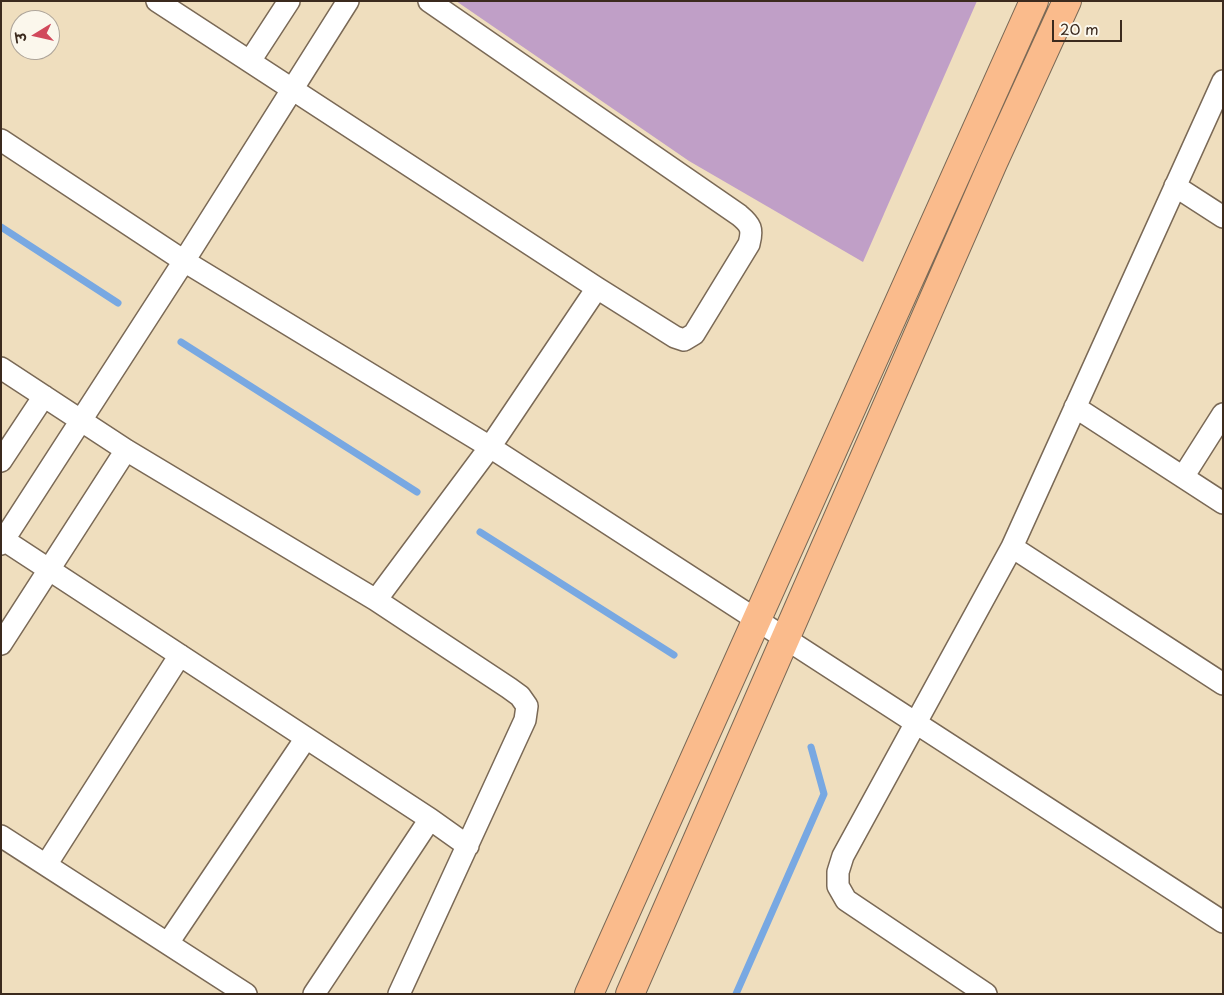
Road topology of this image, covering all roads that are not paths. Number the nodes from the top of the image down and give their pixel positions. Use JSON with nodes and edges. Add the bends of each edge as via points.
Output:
{"nodes":[{"id":1,"x":157,"y":1,"type":"edge"},
{"id":2,"x":289,"y":1,"type":"edge"},
{"id":3,"x":348,"y":1,"type":"edge"},
{"id":4,"x":429,"y":1,"type":"edge"},
{"id":5,"x":1034,"y":1,"type":"edge"},
{"id":6,"x":1066,"y":1,"type":"edge"},
{"id":7,"x":250,"y":62,"type":"junction"},
{"id":8,"x":1223,"y":80,"type":"edge"},
{"id":9,"x":292,"y":88,"type":"junction"},
{"id":10,"x":1,"y":140,"type":"edge"},
{"id":11,"x":1175,"y":186,"type":"junction"},
{"id":12,"x":1223,"y":217,"type":"edge"},
{"id":13,"x":184,"y":261,"type":"junction"},
{"id":14,"x":597,"y":288,"type":"junction"},
{"id":15,"x":1,"y":368,"type":"edge"},
{"id":16,"x":44,"y":396,"type":"junction"},
{"id":17,"x":1075,"y":407,"type":"junction"},
{"id":18,"x":1223,"y":414,"type":"edge"},
{"id":19,"x":80,"y":420,"type":"junction"},
{"id":20,"x":490,"y":447,"type":"junction"},
{"id":21,"x":126,"y":450,"type":"junction"},
{"id":22,"x":1,"y":461,"type":"edge"},
{"id":23,"x":1183,"y":477,"type":"junction"},
{"id":24,"x":1223,"y":503,"type":"edge"},
{"id":25,"x":2,"y":541,"type":"edge"},
{"id":26,"x":1012,"y":547,"type":"junction"},
{"id":27,"x":49,"y":570,"type":"junction"},
{"id":28,"x":376,"y":600,"type":"junction"},
{"id":29,"x":756,"y":620,"type":"junction"},
{"id":30,"x":785,"y":639,"type":"junction"},
{"id":31,"x":1,"y":644,"type":"edge"},
{"id":32,"x":180,"y":655,"type":"junction"},
{"id":33,"x":1223,"y":684,"type":"edge"},
{"id":34,"x":916,"y":722,"type":"junction"},
{"id":35,"x":306,"y":738,"type":"junction"},
{"id":36,"x":430,"y":819,"type":"junction"},
{"id":37,"x":1,"y":836,"type":"edge"},
{"id":38,"x":468,"y":846,"type":"junction"},
{"id":39,"x":46,"y":865,"type":"junction"},
{"id":40,"x":1223,"y":922,"type":"edge"},
{"id":41,"x":168,"y":943,"type":"junction"},
{"id":42,"x":246,"y":994,"type":"edge"},
{"id":43,"x":314,"y":994,"type":"edge"},
{"id":44,"x":399,"y":994,"type":"edge"},
{"id":45,"x":589,"y":994,"type":"edge"},
{"id":46,"x":630,"y":994,"type":"edge"},
{"id":47,"x":986,"y":994,"type":"edge"}],
"edges":[{"from":1,"to":7,"type":"street"},
{"from":2,"to":7,"type":"street"},
{"from":3,"to":9,"type":"street"},
{"from":4,"to":14,"type":"street","via":[[739,214],[748,222],[752,232],[749,244],[694,334],[684,340]]},
{"from":5,"to":29,"type":"highway"},
{"from":6,"to":30,"type":"highway"},
{"from":7,"to":9,"type":"street"},
{"from":8,"to":11,"type":"street"},
{"from":9,"to":13,"type":"street"},
{"from":9,"to":14,"type":"street"},
{"from":10,"to":13,"type":"street"},
{"from":11,"to":12,"type":"street"},
{"from":11,"to":17,"type":"street"},
{"from":13,"to":19,"type":"street"},
{"from":13,"to":20,"type":"street"},
{"from":14,"to":20,"type":"street"},
{"from":15,"to":16,"type":"street"},
{"from":16,"to":19,"type":"street"},
{"from":16,"to":22,"type":"street"},
{"from":17,"to":23,"type":"street"},
{"from":17,"to":26,"type":"street"},
{"from":18,"to":23,"type":"street"},
{"from":19,"to":21,"type":"street"},
{"from":19,"to":25,"type":"street"},
{"from":20,"to":28,"type":"street"},
{"from":20,"to":29,"type":"street"},
{"from":21,"to":27,"type":"street"},
{"from":21,"to":28,"type":"street"},
{"from":23,"to":24,"type":"street"},
{"from":25,"to":27,"type":"street"},
{"from":26,"to":33,"type":"street"},
{"from":26,"to":34,"type":"street"},
{"from":27,"to":31,"type":"street"},
{"from":27,"to":32,"type":"street"},
{"from":28,"to":38,"type":"street","via":[[509,688],[527,706],[525,720]]},
{"from":29,"to":30,"type":"street"},
{"from":29,"to":45,"type":"highway"},
{"from":30,"to":34,"type":"street"},
{"from":30,"to":46,"type":"highway"},
{"from":32,"to":35,"type":"street"},
{"from":32,"to":39,"type":"street"},
{"from":34,"to":40,"type":"street"},
{"from":34,"to":47,"type":"street","via":[[843,856],[838,886],[846,900]]},
{"from":35,"to":36,"type":"street"},
{"from":35,"to":41,"type":"street"},
{"from":36,"to":38,"type":"street"},
{"from":36,"to":43,"type":"street"},
{"from":37,"to":39,"type":"street"},
{"from":38,"to":44,"type":"street"},
{"from":39,"to":41,"type":"street"},
{"from":41,"to":42,"type":"street"}]}
